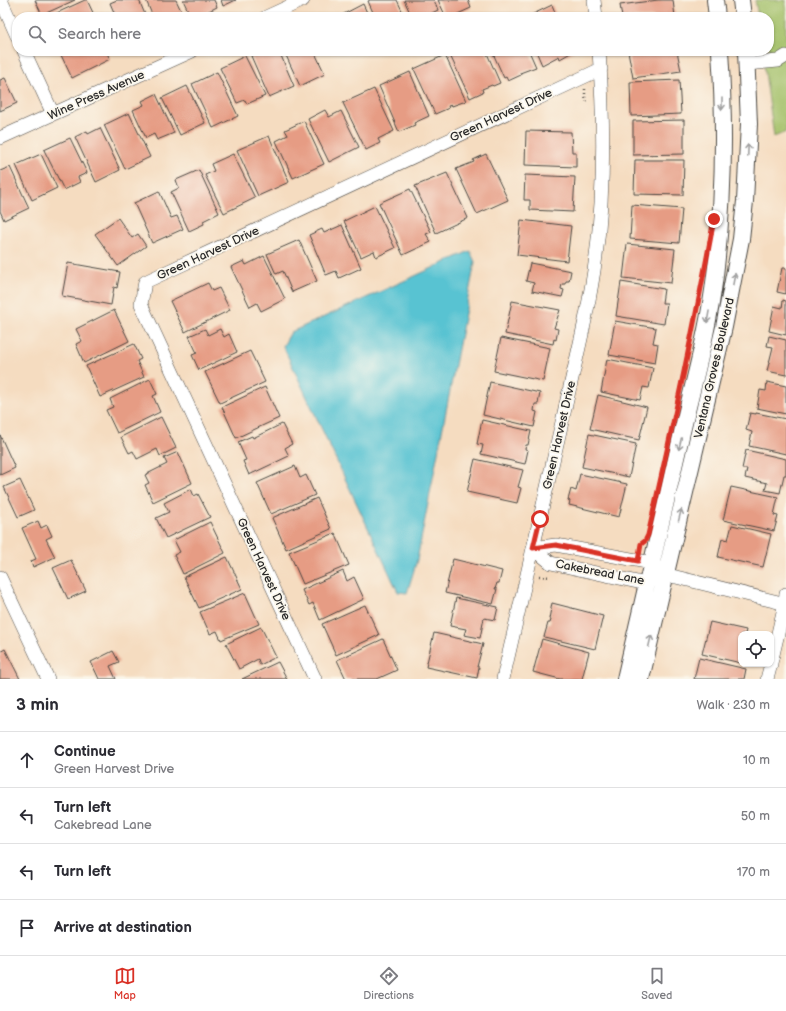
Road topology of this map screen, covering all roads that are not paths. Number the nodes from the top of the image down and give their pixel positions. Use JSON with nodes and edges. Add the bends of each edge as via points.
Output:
{"nodes":[{"id":1,"x":0,"y":0,"type":"edge"},
{"id":2,"x":303,"y":0,"type":"edge"},
{"id":3,"x":594,"y":0,"type":"edge"},
{"id":4,"x":716,"y":0,"type":"edge"},
{"id":5,"x":741,"y":0,"type":"edge"},
{"id":6,"x":277,"y":12,"type":"edge"},
{"id":7,"x":595,"y":12,"type":"edge"},
{"id":8,"x":717,"y":12,"type":"edge"},
{"id":9,"x":742,"y":12,"type":"edge"},
{"id":10,"x":12,"y":25,"type":"edge"},
{"id":11,"x":26,"y":56,"type":"edge"},
{"id":12,"x":181,"y":56,"type":"edge"},
{"id":13,"x":600,"y":56,"type":"edge"},
{"id":14,"x":720,"y":56,"type":"edge"},
{"id":15,"x":746,"y":57,"type":"edge"},
{"id":16,"x":786,"y":57,"type":"edge"},
{"id":17,"x":600,"y":68,"type":"junction"},
{"id":18,"x":721,"y":72,"type":"junction"},
{"id":19,"x":53,"y":114,"type":"junction"},
{"id":20,"x":0,"y":138,"type":"edge"},
{"id":21,"x":533,"y":548,"type":"junction"},
{"id":22,"x":652,"y":563,"type":"junction"},
{"id":23,"x":665,"y":575,"type":"junction"},
{"id":24,"x":0,"y":577,"type":"edge"},
{"id":25,"x":647,"y":584,"type":"junction"},
{"id":26,"x":785,"y":601,"type":"edge"},
{"id":27,"x":774,"y":650,"type":"edge"},
{"id":28,"x":770,"y":667,"type":"edge"},
{"id":29,"x":48,"y":679,"type":"edge"},
{"id":30,"x":316,"y":679,"type":"edge"},
{"id":31,"x":503,"y":679,"type":"edge"},
{"id":32,"x":625,"y":679,"type":"edge"},
{"id":33,"x":641,"y":679,"type":"edge"},
{"id":34,"x":767,"y":679,"type":"edge"}],
"edges":[{"from":1,"to":10,"type":"street"},
{"from":2,"to":6,"type":"street"},
{"from":3,"to":7,"type":"street"},
{"from":4,"to":8,"type":"street"},
{"from":5,"to":9,"type":"street"},
{"from":11,"to":19,"type":"street"},
{"from":12,"to":19,"type":"street","name":"Wine Press Avenue"},
{"from":13,"to":17,"type":"street","name":"Green Harvest Drive"},
{"from":14,"to":18,"type":"street","name":"Ventana Groves Boulevard"},
{"from":15,"to":16,"type":"street","via":[[778,61]]},
{"from":15,"to":18,"type":"street"},
{"from":23,"to":15,"type":"street","name":"Ventana Groves Boulevard","one_way":true,"via":[[724,327],[741,239],[749,124]]},
{"from":17,"to":21,"type":"street","name":"Green Harvest Drive","via":[[603,161],[596,257],[587,309]]},
{"from":17,"to":30,"type":"street","name":"Green Harvest Drive","via":[[145,282],[141,304]]},
{"from":18,"to":22,"type":"street","name":"Ventana Groves Boulevard","one_way":true,"via":[[722,187],[715,277]]},
{"from":19,"to":20,"type":"street","name":"Wine Press Avenue"},
{"from":21,"to":22,"type":"street","name":"Cakebread Lane","via":[[556,545]]},
{"from":21,"to":25,"type":"street","name":"Cakebread Lane","via":[[551,563]]},
{"from":21,"to":31,"type":"street","name":"Green Harvest Drive"},
{"from":22,"to":23,"type":"street","name":"Cakebread Lane"},
{"from":22,"to":25,"type":"street","name":"Ventana Groves Boulevard"},
{"from":23,"to":25,"type":"street","name":"Cakebread Lane"},
{"from":23,"to":26,"type":"street"},
{"from":33,"to":23,"type":"street","name":"Ventana Groves Boulevard","one_way":true},
{"from":24,"to":29,"type":"street"},
{"from":25,"to":32,"type":"street","name":"Ventana Groves Boulevard"},
{"from":26,"to":27,"type":"street"},
{"from":28,"to":34,"type":"street"}]}
